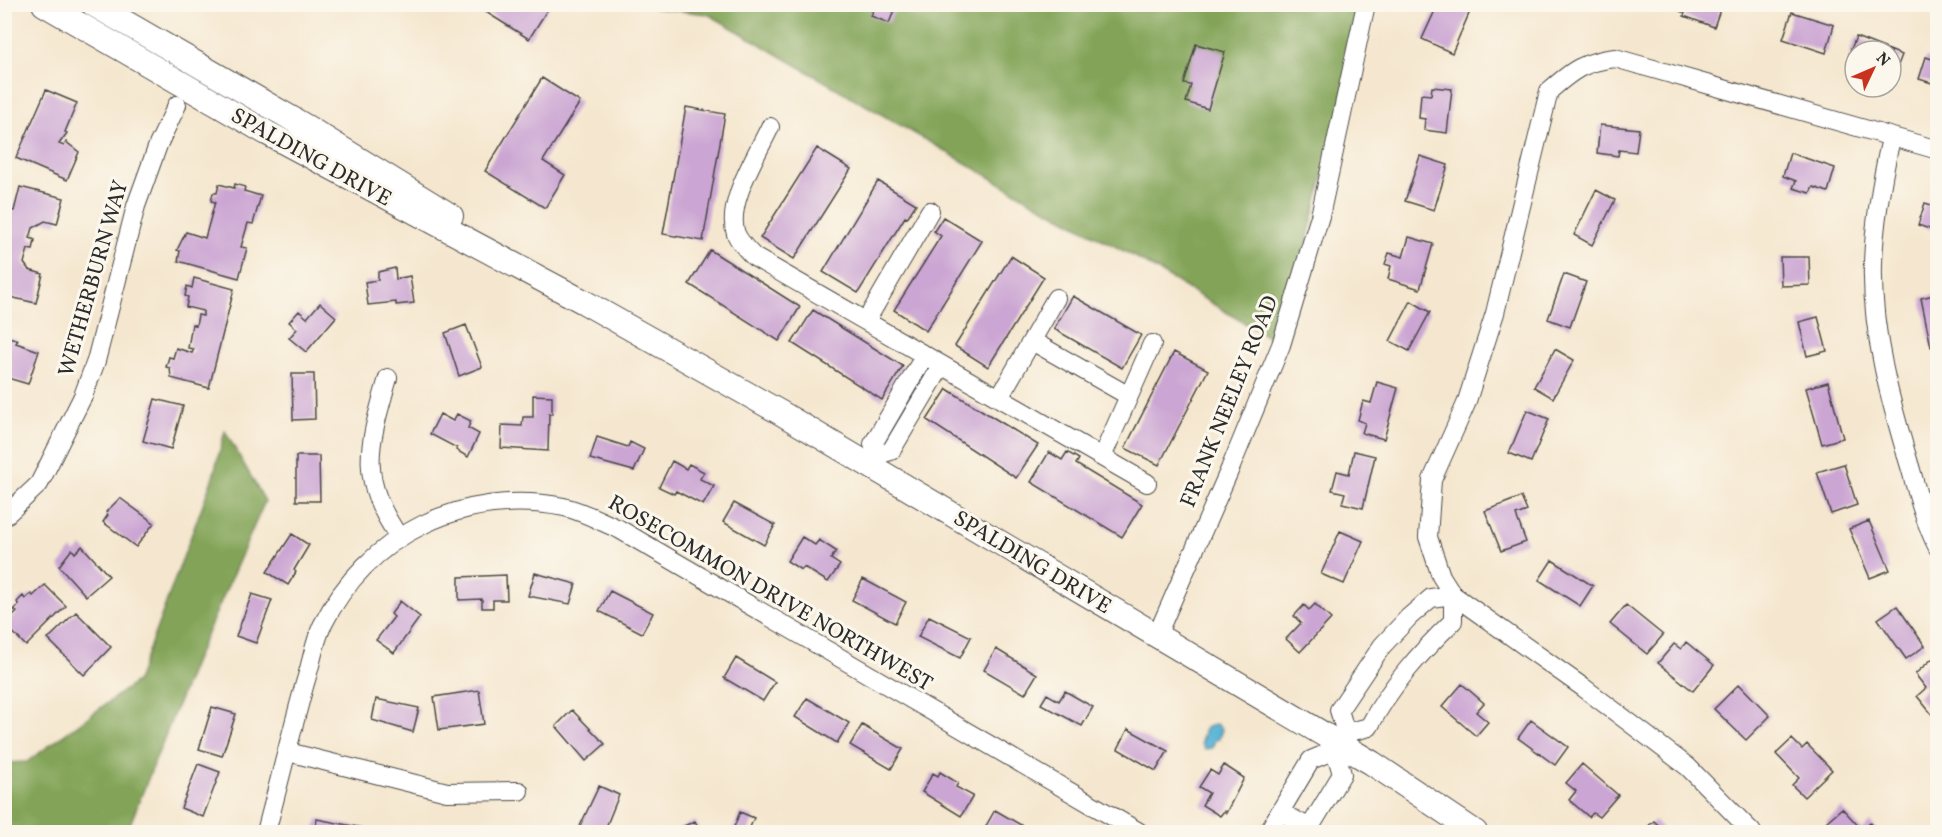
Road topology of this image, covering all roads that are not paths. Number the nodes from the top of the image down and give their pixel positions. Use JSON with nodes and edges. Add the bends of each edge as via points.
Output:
{"nodes":[{"id":1,"x":44,"y":4,"type":"edge"},
{"id":2,"x":93,"y":4,"type":"edge"},
{"id":3,"x":1366,"y":4,"type":"edge"},
{"id":4,"x":177,"y":105,"type":"dead end"},
{"id":5,"x":770,"y":127,"type":"dead end"},
{"id":6,"x":1892,"y":138,"type":"junction"},
{"id":7,"x":1938,"y":150,"type":"edge"},
{"id":8,"x":930,"y":211,"type":"dead end"},
{"id":9,"x":1056,"y":298,"type":"dead end"},
{"id":10,"x":584,"y":302,"type":"junction"},
{"id":11,"x":866,"y":321,"type":"junction"},
{"id":12,"x":1032,"y":341,"type":"junction"},
{"id":13,"x":1152,"y":344,"type":"dead end"},
{"id":14,"x":925,"y":355,"type":"junction"},
{"id":15,"x":942,"y":365,"type":"junction"},
{"id":16,"x":388,"y":378,"type":"dead end"},
{"id":17,"x":1129,"y":396,"type":"junction"},
{"id":18,"x":999,"y":398,"type":"junction"},
{"id":19,"x":1102,"y":457,"type":"junction"},
{"id":20,"x":875,"y":461,"type":"junction"},
{"id":21,"x":1147,"y":483,"type":"dead end"},
{"id":22,"x":4,"y":518,"type":"edge"},
{"id":23,"x":399,"y":537,"type":"junction"},
{"id":24,"x":1938,"y":548,"type":"edge"},
{"id":25,"x":1453,"y":595,"type":"junction"},
{"id":26,"x":1157,"y":635,"type":"junction"},
{"id":27,"x":1340,"y":742,"type":"junction"},
{"id":28,"x":288,"y":752,"type":"junction"},
{"id":29,"x":519,"y":791,"type":"dead end"},
{"id":30,"x":1280,"y":812,"type":"junction"},
{"id":31,"x":1309,"y":830,"type":"edge"},
{"id":32,"x":266,"y":832,"type":"edge"},
{"id":33,"x":1139,"y":832,"type":"edge"},
{"id":34,"x":1269,"y":832,"type":"edge"},
{"id":35,"x":1475,"y":832,"type":"edge"},
{"id":36,"x":1752,"y":832,"type":"edge"}],
"edges":[{"from":1,"to":10,"type":"main road","name":"SPALDING DRIVE","via":[[356,182]]},
{"from":2,"to":10,"type":"main road","name":"SPALDING DRIVE","via":[[371,165]]},
{"from":3,"to":26,"type":"street","name":"FRANK NEELEY ROAD","via":[[1320,216],[1281,345]]},
{"from":4,"to":22,"type":"street","name":"WETHERBURN WAY","via":[[136,206],[96,361],[83,396],[39,484]]},
{"from":5,"to":11,"type":"street","via":[[738,194],[736,235],[754,257]]},
{"from":6,"to":7,"type":"street"},
{"from":6,"to":24,"type":"street","via":[[1881,185],[1873,264],[1877,332],[1900,435],[1928,529]]},
{"from":6,"to":25,"type":"street","via":[[1615,58],[1577,67],[1549,91],[1495,313],[1466,404],[1432,480],[1428,537],[1441,576]]},
{"from":8,"to":11,"type":"street"},
{"from":9,"to":12,"type":"street"},
{"from":10,"to":20,"type":"main road","name":"SPALDING DRIVE"},
{"from":11,"to":14,"type":"street"},
{"from":12,"to":17,"type":"street"},
{"from":12,"to":18,"type":"street"},
{"from":13,"to":17,"type":"street"},
{"from":14,"to":15,"type":"street"},
{"from":14,"to":20,"type":"street","via":[[873,444]]},
{"from":15,"to":18,"type":"street"},
{"from":15,"to":20,"type":"street","via":[[891,451]]},
{"from":16,"to":23,"type":"street","via":[[370,448],[370,481],[381,511]]},
{"from":17,"to":19,"type":"street"},
{"from":18,"to":19,"type":"street"},
{"from":19,"to":21,"type":"street"},
{"from":20,"to":26,"type":"main road","name":"SPALDING DRIVE"},
{"from":23,"to":28,"type":"street","name":"ROSECOMMON DRIVE NORTHWEST","via":[[344,588],[321,628]]},
{"from":23,"to":33,"type":"street","name":"ROSECOMMON DRIVE NORTHWEST","via":[[446,513],[479,507],[566,507],[619,529]]},
{"from":25,"to":27,"type":"street","via":[[1454,621],[1410,666],[1369,727]]},
{"from":25,"to":27,"type":"street","via":[[1431,598],[1382,646],[1339,710]]},
{"from":25,"to":36,"type":"street","via":[[1688,767]]},
{"from":26,"to":27,"type":"main road","name":"SPALDING DRIVE"},
{"from":27,"to":30,"type":"street","via":[[1311,760]]},
{"from":27,"to":31,"type":"street","via":[[1342,774]]},
{"from":27,"to":35,"type":"main road","name":"SPALDING DRIVE"},
{"from":28,"to":29,"type":"street","via":[[447,792]]},
{"from":28,"to":32,"type":"street","name":"ROSECOMMON DRIVE NORTHWEST"},
{"from":30,"to":31,"type":"street"},
{"from":30,"to":34,"type":"street"}]}
